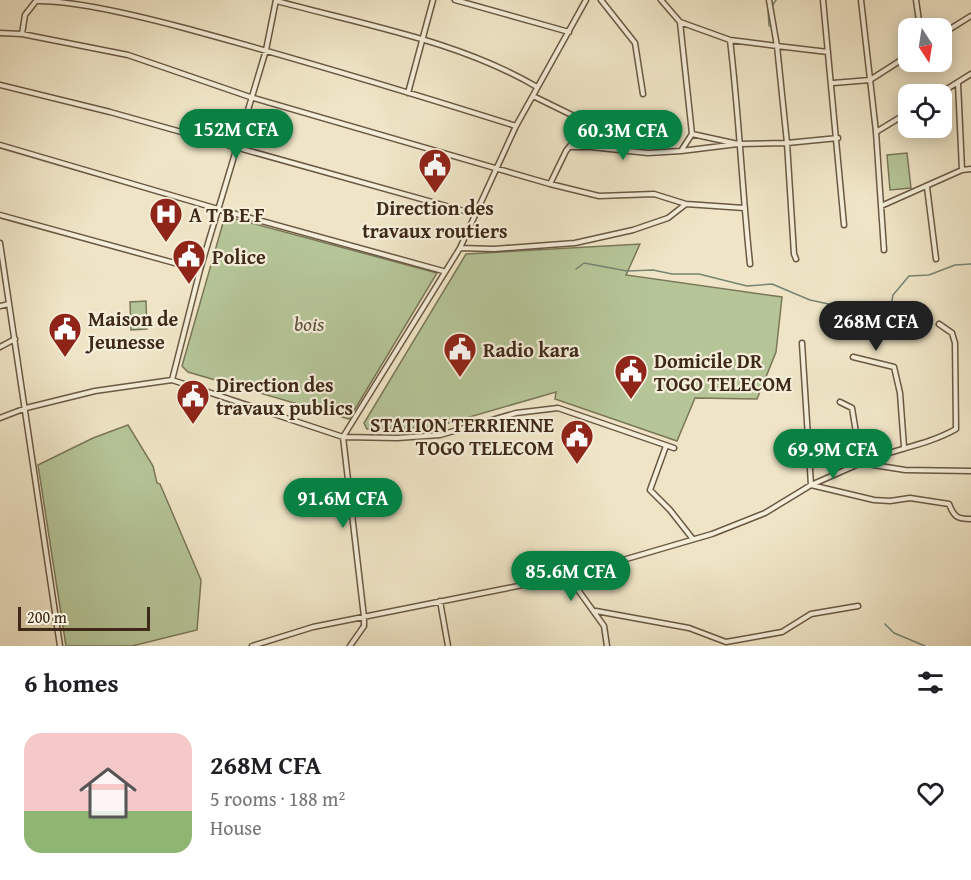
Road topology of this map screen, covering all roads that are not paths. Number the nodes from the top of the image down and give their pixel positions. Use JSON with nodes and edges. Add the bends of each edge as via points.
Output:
{"nodes":[{"id":1,"x":276,"y":0,"type":"edge"},
{"id":2,"x":433,"y":0,"type":"edge"},
{"id":3,"x":455,"y":0,"type":"edge"},
{"id":4,"x":586,"y":0,"type":"edge"},
{"id":5,"x":601,"y":0,"type":"edge"},
{"id":6,"x":661,"y":0,"type":"edge"},
{"id":7,"x":769,"y":0,"type":"edge"},
{"id":8,"x":823,"y":0,"type":"edge"},
{"id":9,"x":861,"y":0,"type":"edge"},
{"id":10,"x":916,"y":0,"type":"edge"},
{"id":11,"x":971,"y":16,"type":"edge"},
{"id":12,"x":919,"y":18,"type":"edge"},
{"id":13,"x":680,"y":22,"type":"junction"},
{"id":14,"x":952,"y":28,"type":"edge"},
{"id":15,"x":568,"y":32,"type":"junction"},
{"id":16,"x":0,"y":33,"type":"edge"},
{"id":17,"x":22,"y":34,"type":"junction"},
{"id":18,"x":730,"y":40,"type":"junction"},
{"id":19,"x":422,"y":41,"type":"junction"},
{"id":20,"x":777,"y":46,"type":"junction"},
{"id":21,"x":266,"y":50,"type":"junction"},
{"id":22,"x":828,"y":52,"type":"junction"},
{"id":23,"x":898,"y":63,"type":"edge"},
{"id":24,"x":971,"y":74,"type":"edge"},
{"id":25,"x":870,"y":81,"type":"junction"},
{"id":26,"x":833,"y":83,"type":"junction"},
{"id":27,"x":958,"y":83,"type":"junction"},
{"id":28,"x":0,"y":85,"type":"edge"},
{"id":29,"x":952,"y":86,"type":"edge"},
{"id":30,"x":537,"y":87,"type":"junction"},
{"id":31,"x":408,"y":93,"type":"junction"},
{"id":32,"x":644,"y":94,"type":"dead end"},
{"id":33,"x":533,"y":96,"type":"junction"},
{"id":34,"x":250,"y":98,"type":"junction"},
{"id":35,"x":898,"y":119,"type":"edge"},
{"id":36,"x":516,"y":126,"type":"junction"},
{"id":37,"x":876,"y":132,"type":"junction"},
{"id":38,"x":692,"y":134,"type":"junction"},
{"id":39,"x":579,"y":135,"type":"junction"},
{"id":40,"x":838,"y":138,"type":"junction"},
{"id":41,"x":787,"y":143,"type":"junction"},
{"id":42,"x":738,"y":144,"type":"junction"},
{"id":43,"x":0,"y":145,"type":"edge"},
{"id":44,"x":571,"y":147,"type":"junction"},
{"id":45,"x":591,"y":147,"type":"junction"},
{"id":46,"x":235,"y":149,"type":"junction"},
{"id":47,"x":681,"y":151,"type":"junction"},
{"id":48,"x":495,"y":169,"type":"junction"},
{"id":49,"x":971,"y":169,"type":"edge"},
{"id":50,"x":962,"y":170,"type":"junction"},
{"id":51,"x":550,"y":184,"type":"junction"},
{"id":52,"x":927,"y":187,"type":"junction"},
{"id":53,"x":686,"y":204,"type":"junction"},
{"id":54,"x":880,"y":206,"type":"junction"},
{"id":55,"x":744,"y":208,"type":"junction"},
{"id":56,"x":218,"y":209,"type":"junction"},
{"id":57,"x":0,"y":214,"type":"edge"},
{"id":58,"x":475,"y":214,"type":"junction"},
{"id":59,"x":844,"y":225,"type":"dead end"},
{"id":60,"x":0,"y":243,"type":"edge"},
{"id":61,"x":460,"y":248,"type":"junction"},
{"id":62,"x":884,"y":250,"type":"dead end"},
{"id":63,"x":796,"y":259,"type":"dead end"},
{"id":64,"x":936,"y":259,"type":"dead end"},
{"id":65,"x":750,"y":264,"type":"dead end"},
{"id":66,"x":200,"y":270,"type":"junction"},
{"id":67,"x":443,"y":271,"type":"junction"},
{"id":68,"x":9,"y":304,"type":"junction"},
{"id":69,"x":0,"y":306,"type":"edge"},
{"id":70,"x":939,"y":324,"type":"dead end"},
{"id":71,"x":15,"y":339,"type":"junction"},
{"id":72,"x":802,"y":343,"type":"dead end"},
{"id":73,"x":0,"y":347,"type":"edge"},
{"id":74,"x":853,"y":357,"type":"dead end"},
{"id":75,"x":172,"y":380,"type":"junction"},
{"id":76,"x":840,"y":402,"type":"dead end"},
{"id":77,"x":26,"y":408,"type":"junction"},
{"id":78,"x":0,"y":418,"type":"edge"},
{"id":79,"x":343,"y":437,"type":"junction"},
{"id":80,"x":666,"y":446,"type":"junction"},
{"id":81,"x":904,"y":447,"type":"junction"},
{"id":82,"x":674,"y":448,"type":"dead end"},
{"id":83,"x":861,"y":463,"type":"junction"},
{"id":84,"x":971,"y":471,"type":"edge"},
{"id":85,"x":811,"y":485,"type":"junction"},
{"id":86,"x":971,"y":519,"type":"edge"},
{"id":87,"x":692,"y":538,"type":"junction"},
{"id":88,"x":568,"y":576,"type":"junction"},
{"id":89,"x":440,"y":601,"type":"junction"},
{"id":90,"x":858,"y":606,"type":"dead end"},
{"id":91,"x":596,"y":611,"type":"junction"},
{"id":92,"x":364,"y":617,"type":"junction"},
{"id":93,"x":353,"y":645,"type":"edge"},
{"id":94,"x":60,"y":646,"type":"edge"},
{"id":95,"x":252,"y":646,"type":"edge"},
{"id":96,"x":448,"y":646,"type":"edge"},
{"id":97,"x":607,"y":646,"type":"edge"}],
"edges":[{"from":1,"to":19,"type":"street"},
{"from":1,"to":21,"type":"street"},
{"from":2,"to":19,"type":"street"},
{"from":3,"to":15,"type":"street"},
{"from":4,"to":15,"type":"street"},
{"from":5,"to":32,"type":"street","via":[[636,43]]},
{"from":6,"to":13,"type":"street"},
{"from":7,"to":20,"type":"street"},
{"from":8,"to":22,"type":"street"},
{"from":9,"to":25,"type":"street"},
{"from":10,"to":12,"type":"street"},
{"from":11,"to":14,"type":"street"},
{"from":13,"to":18,"type":"street"},
{"from":13,"to":38,"type":"street"},
{"from":15,"to":30,"type":"street"},
{"from":16,"to":17,"type":"street"},
{"from":17,"to":21,"type":"street","via":[[25,15],[36,1],[45,0],[163,22]]},
{"from":17,"to":34,"type":"street","via":[[128,55]]},
{"from":18,"to":20,"type":"street"},
{"from":18,"to":42,"type":"street","via":[[739,114]]},
{"from":19,"to":30,"type":"street","via":[[504,68]]},
{"from":19,"to":31,"type":"street"},
{"from":20,"to":22,"type":"street"},
{"from":20,"to":41,"type":"street"},
{"from":21,"to":31,"type":"street"},
{"from":21,"to":34,"type":"street"},
{"from":22,"to":26,"type":"street"},
{"from":23,"to":25,"type":"street"},
{"from":24,"to":27,"type":"street"},
{"from":25,"to":26,"type":"street"},
{"from":25,"to":37,"type":"street"},
{"from":26,"to":40,"type":"street"},
{"from":27,"to":29,"type":"street"},
{"from":27,"to":50,"type":"street"},
{"from":28,"to":46,"type":"street"},
{"from":30,"to":33,"type":"street"},
{"from":31,"to":36,"type":"street"},
{"from":33,"to":36,"type":"street"},
{"from":33,"to":39,"type":"street","via":[[576,117]]},
{"from":34,"to":46,"type":"street"},
{"from":34,"to":48,"type":"street"},
{"from":35,"to":37,"type":"street"},
{"from":36,"to":48,"type":"street"},
{"from":37,"to":54,"type":"street"},
{"from":38,"to":42,"type":"street"},
{"from":38,"to":47,"type":"street"},
{"from":39,"to":44,"type":"street"},
{"from":39,"to":45,"type":"street"},
{"from":40,"to":41,"type":"street"},
{"from":40,"to":59,"type":"street"},
{"from":41,"to":42,"type":"street"},
{"from":41,"to":63,"type":"street"},
{"from":42,"to":47,"type":"street"},
{"from":42,"to":55,"type":"street"},
{"from":43,"to":56,"type":"street"},
{"from":44,"to":45,"type":"street"},
{"from":44,"to":51,"type":"street"},
{"from":45,"to":47,"type":"street","via":[[648,153]]},
{"from":46,"to":56,"type":"street"},
{"from":46,"to":58,"type":"street"},
{"from":48,"to":51,"type":"street"},
{"from":48,"to":58,"type":"street"},
{"from":49,"to":50,"type":"street"},
{"from":50,"to":52,"type":"street"},
{"from":51,"to":53,"type":"street","via":[[599,196],[654,194]]},
{"from":52,"to":54,"type":"street"},
{"from":52,"to":64,"type":"street"},
{"from":53,"to":55,"type":"street"},
{"from":53,"to":61,"type":"street","via":[[668,218],[575,243]]},
{"from":54,"to":62,"type":"street"},
{"from":55,"to":65,"type":"street"},
{"from":56,"to":66,"type":"street"},
{"from":56,"to":67,"type":"street"},
{"from":57,"to":66,"type":"street"},
{"from":58,"to":61,"type":"street"},
{"from":60,"to":68,"type":"street"},
{"from":61,"to":67,"type":"street"},
{"from":66,"to":75,"type":"street"},
{"from":67,"to":79,"type":"street"},
{"from":68,"to":69,"type":"street"},
{"from":68,"to":71,"type":"street"},
{"from":70,"to":81,"type":"street","via":[[952,333],[955,344],[956,429],[937,440]]},
{"from":71,"to":73,"type":"street"},
{"from":71,"to":77,"type":"street"},
{"from":72,"to":85,"type":"street"},
{"from":74,"to":81,"type":"street","via":[[894,368]]},
{"from":75,"to":77,"type":"street","via":[[95,391]]},
{"from":75,"to":79,"type":"street"},
{"from":76,"to":83,"type":"street","via":[[852,408]]},
{"from":77,"to":78,"type":"street"},
{"from":77,"to":94,"type":"street"},
{"from":79,"to":80,"type":"street","via":[[440,435],[516,413],[558,408]]},
{"from":79,"to":92,"type":"street"},
{"from":80,"to":82,"type":"street"},
{"from":80,"to":87,"type":"street","via":[[650,490]]},
{"from":81,"to":83,"type":"street"},
{"from":83,"to":84,"type":"street","via":[[905,470]]},
{"from":83,"to":85,"type":"street"},
{"from":85,"to":86,"type":"street","via":[[874,500],[910,498],[942,502],[949,504],[954,516]]},
{"from":85,"to":87,"type":"street","via":[[765,513]]},
{"from":87,"to":88,"type":"street"},
{"from":88,"to":89,"type":"street"},
{"from":88,"to":91,"type":"street","via":[[582,599]]},
{"from":89,"to":92,"type":"street"},
{"from":89,"to":96,"type":"street"},
{"from":90,"to":91,"type":"street","via":[[811,614],[782,632],[758,639],[726,642],[689,628]]},
{"from":91,"to":97,"type":"street","via":[[604,626]]},
{"from":92,"to":93,"type":"street","via":[[364,626]]},
{"from":92,"to":95,"type":"street","via":[[313,627]]}]}
